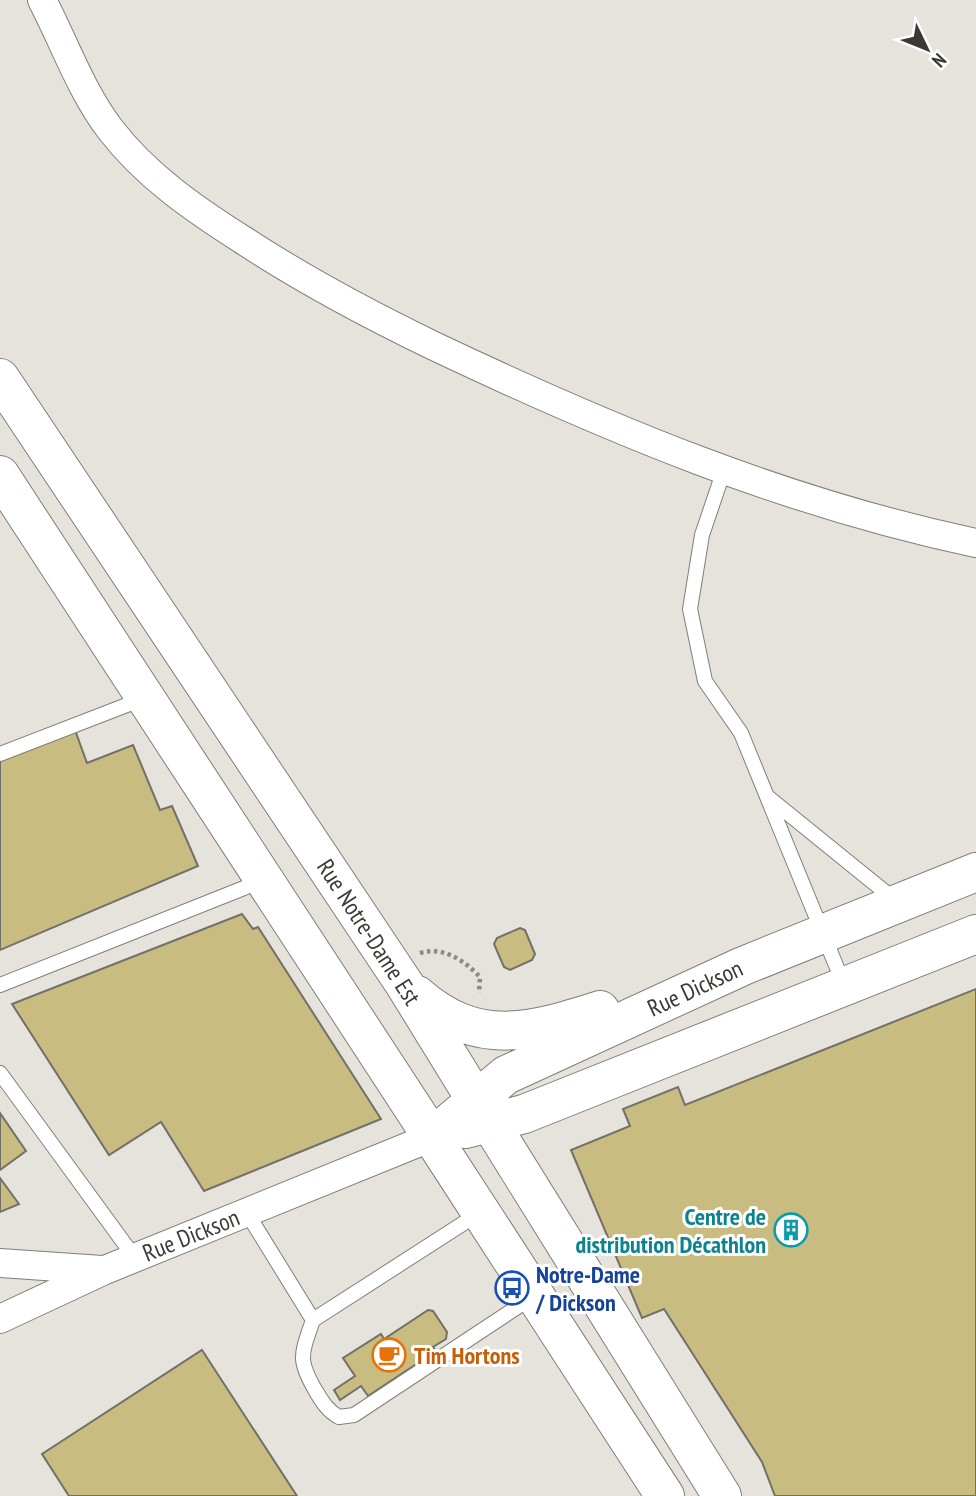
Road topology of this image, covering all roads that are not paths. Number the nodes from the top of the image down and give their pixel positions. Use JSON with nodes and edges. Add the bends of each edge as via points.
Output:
{"nodes":[{"id":1,"x":42,"y":0,"type":"edge"},
{"id":2,"x":0,"y":378,"type":"edge"},
{"id":3,"x":724,"y":470,"type":"junction"},
{"id":4,"x":0,"y":475,"type":"edge"},
{"id":5,"x":976,"y":543,"type":"edge"},
{"id":6,"x":146,"y":698,"type":"junction"},
{"id":7,"x":0,"y":754,"type":"edge"},
{"id":8,"x":768,"y":797,"type":"junction"},
{"id":9,"x":976,"y":872,"type":"edge"},
{"id":10,"x":263,"y":878,"type":"junction"},
{"id":11,"x":899,"y":903,"type":"junction"},
{"id":12,"x":822,"y":933,"type":"junction"},
{"id":13,"x":976,"y":934,"type":"edge"},
{"id":14,"x":743,"y":966,"type":"junction"},
{"id":15,"x":409,"y":970,"type":"junction"},
{"id":16,"x":0,"y":985,"type":"edge"},
{"id":17,"x":845,"y":987,"type":"junction"},
{"id":18,"x":0,"y":1073,"type":"edge"},
{"id":19,"x":483,"y":1112,"type":"junction"},
{"id":20,"x":432,"y":1137,"type":"junction"},
{"id":21,"x":481,"y":1212,"type":"junction"},
{"id":22,"x":247,"y":1213,"type":"junction"},
{"id":23,"x":135,"y":1258,"type":"junction"},
{"id":24,"x":0,"y":1263,"type":"edge"},
{"id":25,"x":105,"y":1270,"type":"junction"},
{"id":26,"x":536,"y":1295,"type":"junction"},
{"id":27,"x":0,"y":1319,"type":"edge"},
{"id":28,"x":313,"y":1320,"type":"junction"},
{"id":29,"x":665,"y":1496,"type":"edge"},
{"id":30,"x":722,"y":1496,"type":"edge"}],
"edges":[{"from":1,"to":3,"type":"street","via":[[110,129],[160,181],[212,220],[302,278],[390,324],[603,423]]},
{"from":2,"to":15,"type":"main road","name":"Rue Notre-Dame Est"},
{"from":3,"to":5,"type":"street","via":[[893,524]]},
{"from":3,"to":8,"type":"lane","via":[[702,536],[691,609],[705,681],[741,733]]},
{"from":4,"to":6,"type":"main road"},
{"from":6,"to":7,"type":"lane"},
{"from":6,"to":10,"type":"main road"},
{"from":8,"to":11,"type":"lane"},
{"from":8,"to":12,"type":"lane"},
{"from":9,"to":11,"type":"main road","name":"Rue Dickson"},
{"from":10,"to":16,"type":"lane"},
{"from":10,"to":20,"type":"main road"},
{"from":11,"to":12,"type":"main road","name":"Rue Dickson"},
{"from":12,"to":14,"type":"main road","name":"Rue Dickson"},
{"from":12,"to":17,"type":"lane"},
{"from":13,"to":17,"type":"main road","name":"Rue Dickson"},
{"from":14,"to":15,"type":"main road","via":[[566,1021],[515,1030],[473,1029],[442,1015]]},
{"from":14,"to":19,"type":"main road","name":"Rue Dickson","via":[[506,1075]]},
{"from":15,"to":19,"type":"main road","name":"Rue Notre-Dame Est"},
{"from":17,"to":19,"type":"main road","name":"Rue Dickson","via":[[524,1114]]},
{"from":18,"to":23,"type":"lane"},
{"from":19,"to":20,"type":"main road","name":"Rue Dickson"},
{"from":19,"to":30,"type":"main road","name":"Rue Notre-Dame Est"},
{"from":20,"to":21,"type":"main road"},
{"from":20,"to":22,"type":"street","name":"Rue Dickson"},
{"from":21,"to":26,"type":"main road"},
{"from":21,"to":28,"type":"lane"},
{"from":22,"to":23,"type":"street","name":"Rue Dickson"},
{"from":22,"to":28,"type":"lane"},
{"from":23,"to":25,"type":"street","name":"Rue Dickson"},
{"from":24,"to":25,"type":"street","name":"Rue Dickson"},
{"from":25,"to":27,"type":"street","name":"Rue Dickson"},
{"from":26,"to":28,"type":"lane","via":[[347,1418],[331,1413],[304,1373],[302,1350]]},
{"from":26,"to":29,"type":"main road"}]}
